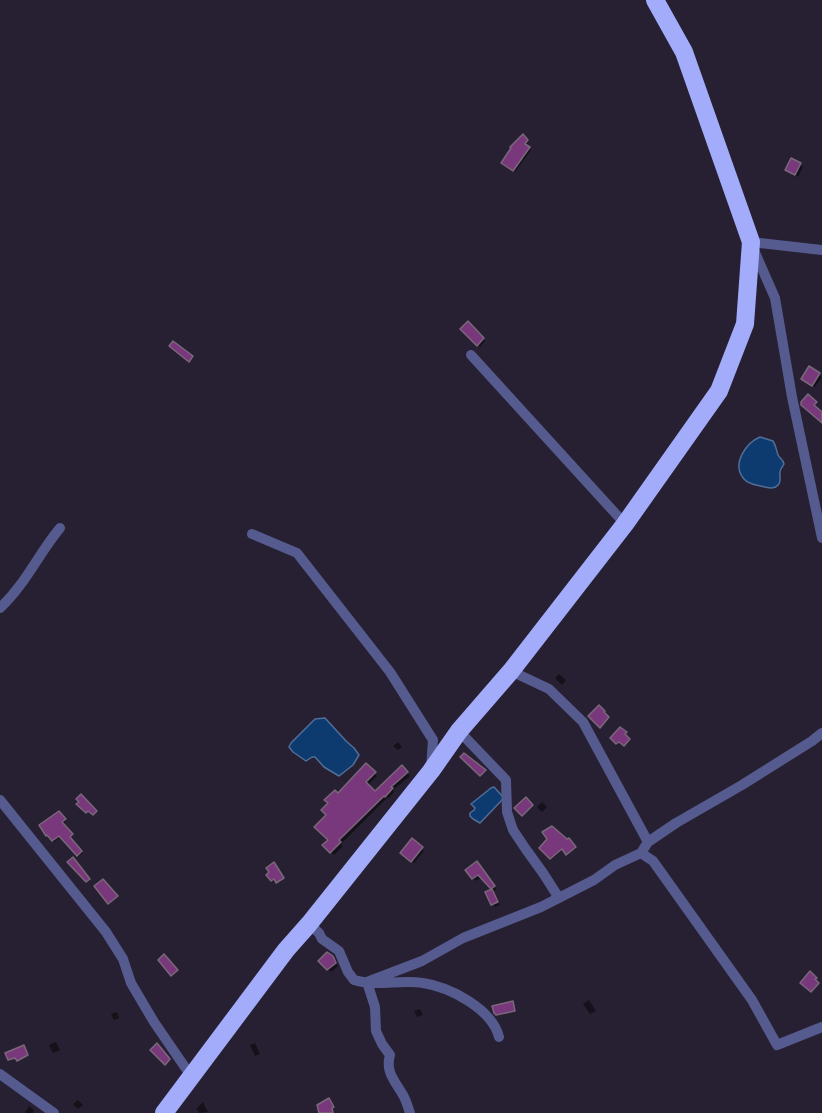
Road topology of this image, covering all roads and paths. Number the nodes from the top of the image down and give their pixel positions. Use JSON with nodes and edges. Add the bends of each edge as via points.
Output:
{"nodes":[{"id":1,"x":655,"y":0,"type":"edge"},
{"id":2,"x":751,"y":242,"type":"junction"},
{"id":3,"x":822,"y":250,"type":"edge"},
{"id":4,"x":471,"y":355,"type":"dead end"},
{"id":5,"x":625,"y":524,"type":"junction"},
{"id":6,"x":60,"y":528,"type":"dead end"},
{"id":7,"x":252,"y":534,"type":"dead end"},
{"id":8,"x":822,"y":538,"type":"edge"},
{"id":9,"x":0,"y":608,"type":"edge"},
{"id":10,"x":511,"y":671,"type":"junction"},
{"id":11,"x":459,"y":731,"type":"junction"},
{"id":12,"x":822,"y":733,"type":"edge"},
{"id":13,"x":431,"y":771,"type":"junction"},
{"id":14,"x":0,"y":800,"type":"edge"},
{"id":15,"x":648,"y":842,"type":"junction"},
{"id":16,"x":640,"y":853,"type":"junction"},
{"id":17,"x":559,"y":898,"type":"junction"},
{"id":18,"x":309,"y":924,"type":"junction"},
{"id":19,"x":367,"y":982,"type":"junction"},
{"id":20,"x":822,"y":1027,"type":"edge"},
{"id":21,"x":500,"y":1037,"type":"dead end"},
{"id":22,"x":0,"y":1074,"type":"edge"},
{"id":23,"x":191,"y":1076,"type":"junction"},
{"id":24,"x":54,"y":1113,"type":"edge"},
{"id":25,"x":164,"y":1113,"type":"edge"},
{"id":26,"x":410,"y":1113,"type":"edge"}],
"edges":[{"from":1,"to":2,"type":"highway","via":[[684,52]]},
{"from":2,"to":3,"type":"street"},
{"from":2,"to":5,"type":"highway","via":[[745,324],[719,391]]},
{"from":2,"to":8,"type":"street","via":[[775,298]]},
{"from":4,"to":5,"type":"street"},
{"from":5,"to":10,"type":"highway"},
{"from":6,"to":9,"type":"street"},
{"from":7,"to":13,"type":"street","via":[[297,553],[390,672],[434,740]]},
{"from":10,"to":11,"type":"highway"},
{"from":10,"to":15,"type":"street","via":[[549,689],[583,723]]},
{"from":11,"to":13,"type":"highway"},
{"from":11,"to":17,"type":"street","via":[[506,780],[507,812],[513,830]]},
{"from":12,"to":15,"type":"street"},
{"from":13,"to":18,"type":"highway"},
{"from":14,"to":23,"type":"street","via":[[106,932],[154,1022]]},
{"from":15,"to":16,"type":"street"},
{"from":16,"to":17,"type":"street"},
{"from":16,"to":20,"type":"street","via":[[653,861],[752,1000],[777,1045]]},
{"from":17,"to":19,"type":"street"},
{"from":18,"to":19,"type":"street","via":[[339,951],[354,980]]},
{"from":18,"to":23,"type":"highway"},
{"from":19,"to":21,"type":"street","via":[[423,983],[444,989],[478,1007]]},
{"from":19,"to":26,"type":"street","via":[[375,1007],[376,1031],[390,1055],[390,1075]]},
{"from":22,"to":24,"type":"street"},
{"from":23,"to":25,"type":"highway"}]}
